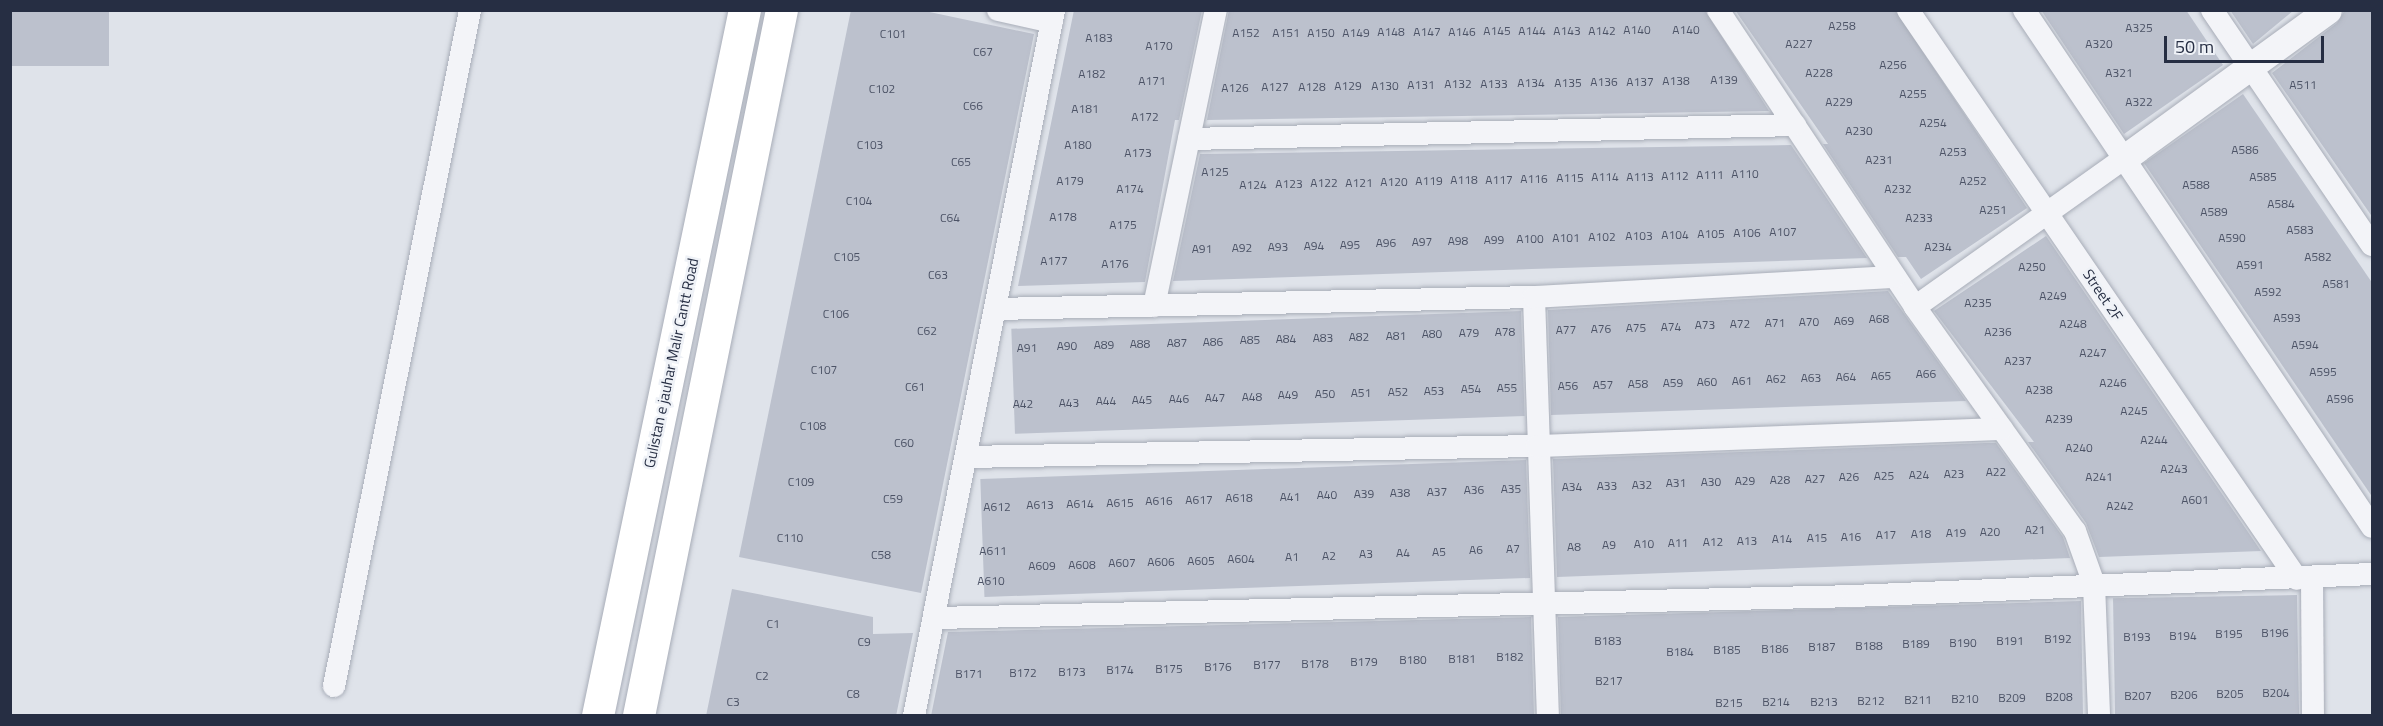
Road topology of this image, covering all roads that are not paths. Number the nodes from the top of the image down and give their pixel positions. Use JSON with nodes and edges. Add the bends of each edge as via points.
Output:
{"nodes":[{"id":1,"x":470,"y":10,"type":"edge"},
{"id":2,"x":745,"y":10,"type":"edge"},
{"id":3,"x":782,"y":10,"type":"edge"},
{"id":4,"x":998,"y":10,"type":"edge"},
{"id":5,"x":1216,"y":10,"type":"edge"},
{"id":6,"x":1718,"y":10,"type":"edge"},
{"id":7,"x":1908,"y":10,"type":"edge"},
{"id":8,"x":2024,"y":10,"type":"edge"},
{"id":9,"x":2328,"y":10,"type":"edge"},
{"id":10,"x":2217,"y":13,"type":"edge"},
{"id":11,"x":1053,"y":16,"type":"edge"},
{"id":12,"x":2250,"y":68,"type":"junction"},
{"id":13,"x":1795,"y":125,"type":"junction"},
{"id":14,"x":1189,"y":139,"type":"junction"},
{"id":15,"x":2123,"y":159,"type":"junction"},
{"id":16,"x":2048,"y":214,"type":"junction"},
{"id":17,"x":2373,"y":245,"type":"edge"},
{"id":18,"x":1894,"y":277,"type":"junction"},
{"id":19,"x":1534,"y":297,"type":"junction"},
{"id":20,"x":1154,"y":306,"type":"junction"},
{"id":21,"x":1915,"y":307,"type":"junction"},
{"id":22,"x":996,"y":309,"type":"junction"},
{"id":23,"x":2002,"y":429,"type":"junction"},
{"id":24,"x":1537,"y":446,"type":"junction"},
{"id":25,"x":967,"y":457,"type":"junction"},
{"id":26,"x":2373,"y":527,"type":"edge"},
{"id":27,"x":2373,"y":574,"type":"edge"},
{"id":28,"x":2304,"y":579,"type":"junction"},
{"id":29,"x":2094,"y":584,"type":"junction"},
{"id":30,"x":1541,"y":603,"type":"junction"},
{"id":31,"x":936,"y":618,"type":"junction"},
{"id":32,"x":334,"y":686,"type":"dead end"},
{"id":33,"x":598,"y":716,"type":"edge"},
{"id":34,"x":639,"y":716,"type":"edge"},
{"id":35,"x":915,"y":716,"type":"edge"},
{"id":36,"x":1548,"y":716,"type":"edge"},
{"id":37,"x":2099,"y":716,"type":"edge"},
{"id":38,"x":2313,"y":716,"type":"edge"}],
"edges":[{"from":1,"to":32,"type":"street"},
{"from":2,"to":33,"type":"main road","name":"Gulistan e jauhar Malir Cantt Road"},
{"from":3,"to":34,"type":"main road"},
{"from":4,"to":11,"type":"street"},
{"from":5,"to":14,"type":"street"},
{"from":6,"to":13,"type":"street"},
{"from":7,"to":16,"type":"street","name":"Street 2F"},
{"from":8,"to":15,"type":"street"},
{"from":9,"to":12,"type":"street"},
{"from":10,"to":12,"type":"street"},
{"from":11,"to":22,"type":"street"},
{"from":12,"to":15,"type":"street"},
{"from":12,"to":17,"type":"street"},
{"from":13,"to":14,"type":"street"},
{"from":13,"to":18,"type":"street"},
{"from":14,"to":20,"type":"street"},
{"from":15,"to":16,"type":"street"},
{"from":15,"to":26,"type":"street"},
{"from":16,"to":21,"type":"street"},
{"from":16,"to":28,"type":"street","name":"Street 2F"},
{"from":18,"to":19,"type":"street"},
{"from":18,"to":21,"type":"street"},
{"from":19,"to":20,"type":"street"},
{"from":19,"to":24,"type":"street"},
{"from":20,"to":22,"type":"street"},
{"from":21,"to":23,"type":"street"},
{"from":22,"to":25,"type":"street"},
{"from":23,"to":24,"type":"street"},
{"from":23,"to":29,"type":"street","via":[[2075,531]]},
{"from":24,"to":25,"type":"street"},
{"from":24,"to":30,"type":"street"},
{"from":25,"to":31,"type":"street"},
{"from":27,"to":28,"type":"street"},
{"from":28,"to":29,"type":"street"},
{"from":28,"to":38,"type":"street"},
{"from":29,"to":30,"type":"street","via":[[1853,596]]},
{"from":29,"to":37,"type":"street"},
{"from":30,"to":31,"type":"street"},
{"from":30,"to":36,"type":"street"},
{"from":31,"to":35,"type":"street"}]}
